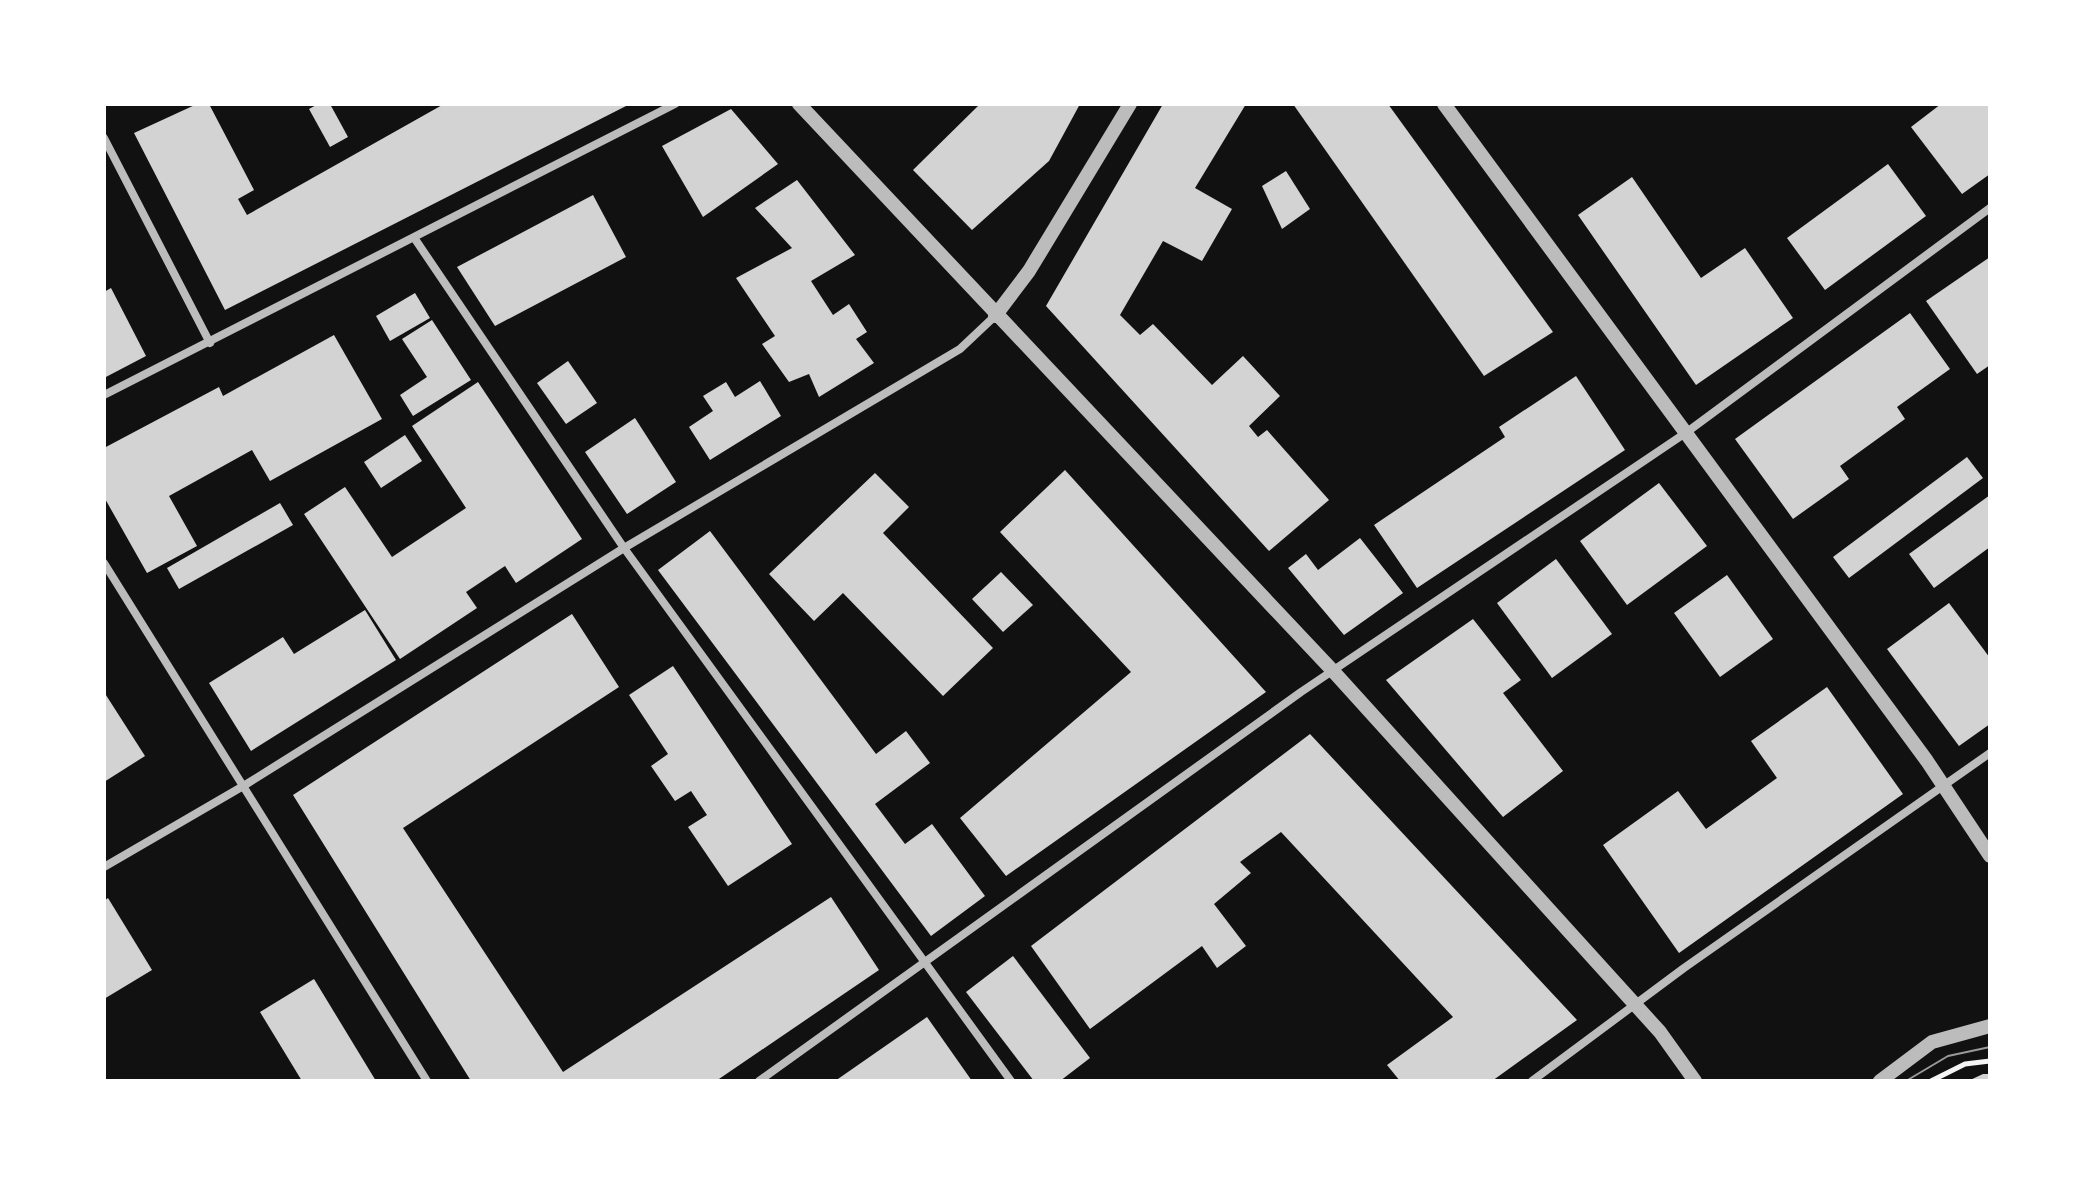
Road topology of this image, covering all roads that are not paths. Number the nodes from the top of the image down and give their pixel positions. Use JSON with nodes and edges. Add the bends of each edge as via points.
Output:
{"nodes":[{"id":1,"x":675,"y":104,"type":"edge"},
{"id":2,"x":799,"y":104,"type":"edge"},
{"id":3,"x":1130,"y":104,"type":"edge"},
{"id":4,"x":1444,"y":104,"type":"edge"},
{"id":5,"x":104,"y":138,"type":"edge"},
{"id":6,"x":1990,"y":208,"type":"edge"},
{"id":7,"x":415,"y":239,"type":"junction"},
{"id":8,"x":995,"y":316,"type":"junction"},
{"id":9,"x":210,"y":343,"type":"junction"},
{"id":10,"x":104,"y":395,"type":"edge"},
{"id":11,"x":1687,"y":432,"type":"junction"},
{"id":12,"x":624,"y":548,"type":"junction"},
{"id":13,"x":104,"y":563,"type":"edge"},
{"id":14,"x":1333,"y":671,"type":"junction"},
{"id":15,"x":1990,"y":753,"type":"edge"},
{"id":16,"x":245,"y":785,"type":"junction"},
{"id":17,"x":1944,"y":786,"type":"junction"},
{"id":18,"x":1990,"y":856,"type":"edge"},
{"id":19,"x":104,"y":867,"type":"edge"},
{"id":20,"x":925,"y":962,"type":"junction"},
{"id":21,"x":1635,"y":1005,"type":"junction"},
{"id":22,"x":1990,"y":1026,"type":"edge"},
{"id":23,"x":427,"y":1081,"type":"edge"},
{"id":24,"x":759,"y":1081,"type":"edge"},
{"id":25,"x":1011,"y":1081,"type":"edge"},
{"id":26,"x":1532,"y":1081,"type":"edge"},
{"id":27,"x":1695,"y":1081,"type":"edge"},
{"id":28,"x":1880,"y":1081,"type":"edge"}],
"edges":[{"from":1,"to":7,"type":"street"},
{"from":2,"to":8,"type":"street"},
{"from":3,"to":8,"type":"street","via":[[1029,271]]},
{"from":4,"to":11,"type":"street"},
{"from":5,"to":9,"type":"street"},
{"from":6,"to":11,"type":"street"},
{"from":7,"to":9,"type":"street"},
{"from":7,"to":12,"type":"street"},
{"from":8,"to":12,"type":"street","via":[[960,349]]},
{"from":8,"to":14,"type":"street"},
{"from":9,"to":10,"type":"street"},
{"from":11,"to":14,"type":"street"},
{"from":11,"to":17,"type":"street"},
{"from":12,"to":16,"type":"street"},
{"from":12,"to":20,"type":"street"},
{"from":13,"to":16,"type":"street"},
{"from":14,"to":20,"type":"street"},
{"from":14,"to":21,"type":"street"},
{"from":15,"to":17,"type":"street"},
{"from":16,"to":19,"type":"street"},
{"from":16,"to":23,"type":"street"},
{"from":17,"to":18,"type":"street"},
{"from":17,"to":21,"type":"street"},
{"from":20,"to":24,"type":"street"},
{"from":20,"to":25,"type":"street"},
{"from":21,"to":26,"type":"street"},
{"from":21,"to":27,"type":"street"},
{"from":22,"to":28,"type":"street","via":[[1932,1042]]}]}
